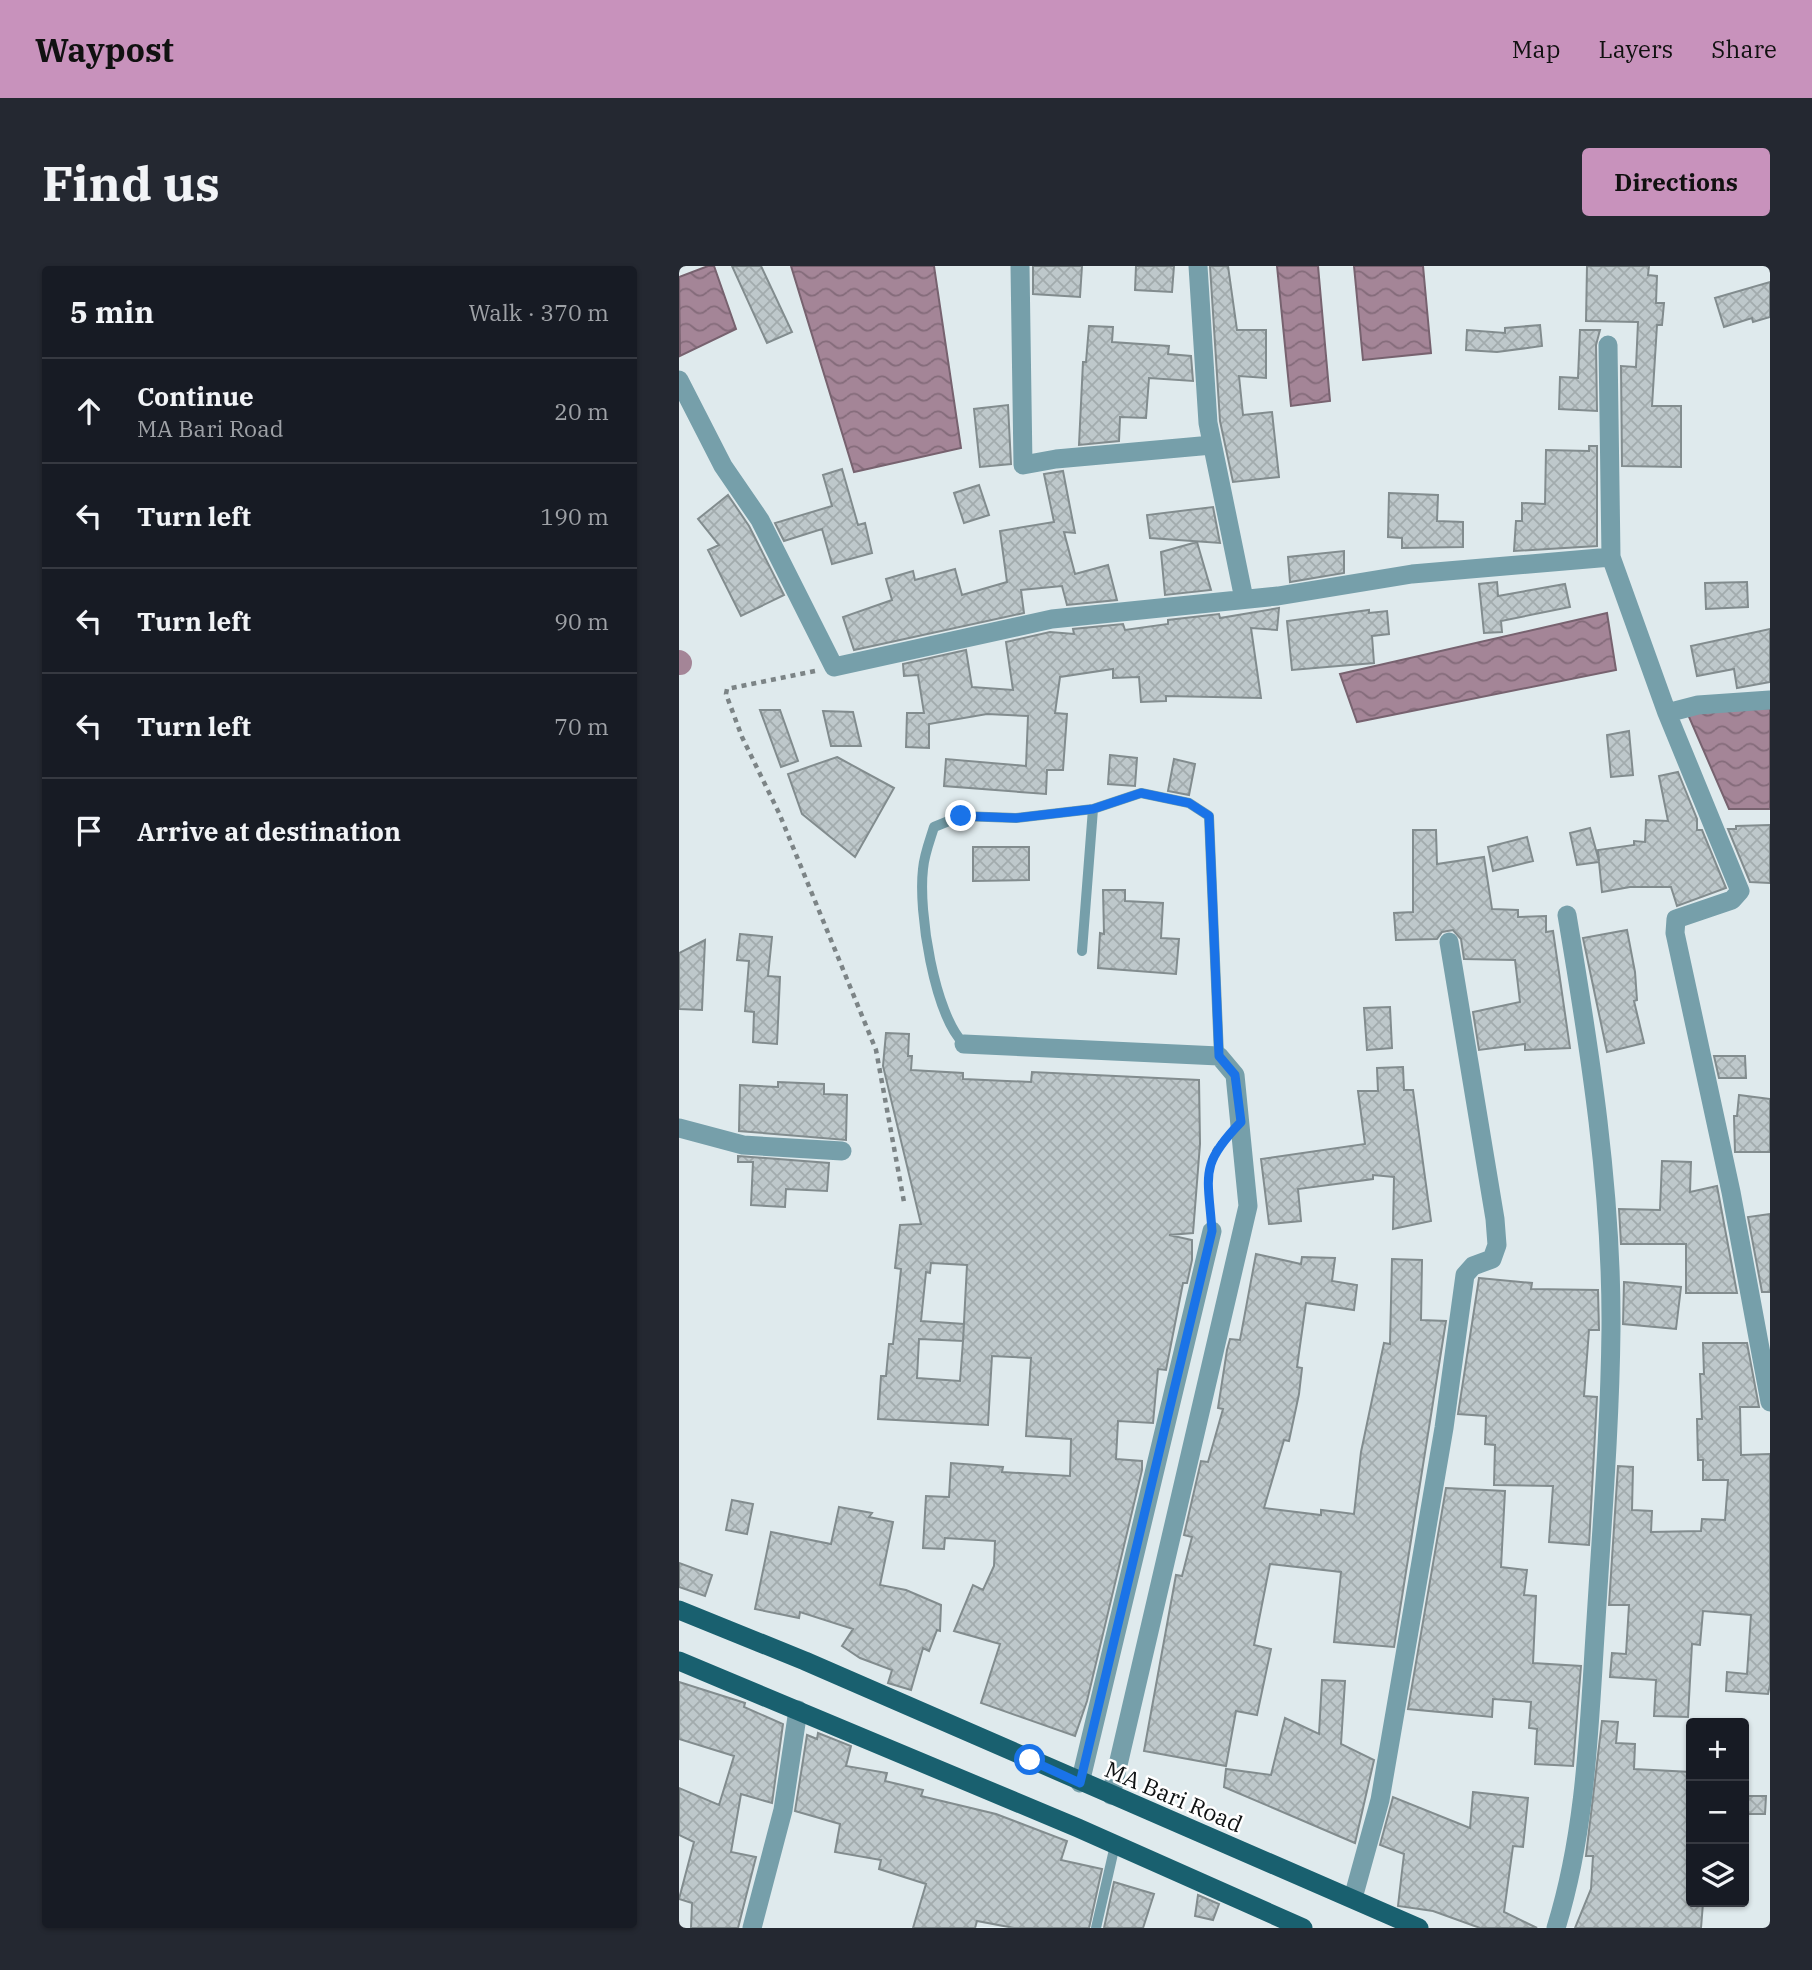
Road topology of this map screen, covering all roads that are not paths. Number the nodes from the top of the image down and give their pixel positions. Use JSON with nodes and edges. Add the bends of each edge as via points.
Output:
{"nodes":[{"id":1,"x":1020,"y":266,"type":"edge"},
{"id":2,"x":1198,"y":266,"type":"edge"},
{"id":3,"x":1608,"y":345,"type":"dead end"},
{"id":4,"x":679,"y":380,"type":"edge"},
{"id":5,"x":1212,"y":445,"type":"junction"},
{"id":6,"x":1611,"y":556,"type":"junction"},
{"id":7,"x":1244,"y":599,"type":"junction"},
{"id":8,"x":1770,"y":700,"type":"edge"},
{"id":9,"x":1667,"y":713,"type":"junction"},
{"id":10,"x":1093,"y":809,"type":"junction"},
{"id":11,"x":1567,"y":915,"type":"dead end"},
{"id":12,"x":1449,"y":942,"type":"dead end"},
{"id":13,"x":1082,"y":951,"type":"dead end"},
{"id":14,"x":964,"y":1044,"type":"joint"},
{"id":15,"x":1219,"y":1056,"type":"junction"},
{"id":16,"x":679,"y":1128,"type":"edge"},
{"id":17,"x":842,"y":1150,"type":"dead end"},
{"id":18,"x":1212,"y":1231,"type":"road end"},
{"id":19,"x":1197,"y":1293,"type":"junction"},
{"id":20,"x":1225,"y":1298,"type":"junction"},
{"id":21,"x":1770,"y":1402,"type":"edge"},
{"id":22,"x":679,"y":1610,"type":"edge"},
{"id":23,"x":679,"y":1661,"type":"edge"},
{"id":24,"x":798,"y":1710,"type":"junction"},
{"id":25,"x":1080,"y":1783,"type":"junction"},
{"id":26,"x":1111,"y":1796,"type":"junction"},
{"id":27,"x":1115,"y":1845,"type":"junction"},
{"id":28,"x":1353,"y":1898,"type":"junction"},
{"id":29,"x":752,"y":1928,"type":"edge"},
{"id":30,"x":1096,"y":1928,"type":"edge"},
{"id":31,"x":1303,"y":1928,"type":"edge"},
{"id":32,"x":1419,"y":1928,"type":"edge"},
{"id":33,"x":1556,"y":1928,"type":"edge"}],
"edges":[{"from":1,"to":5,"type":"street","via":[[1023,465]]},
{"from":2,"to":5,"type":"street"},
{"from":3,"to":6,"type":"street"},
{"from":4,"to":7,"type":"street","via":[[723,466],[760,520],[834,667],[1052,619]]},
{"from":5,"to":7,"type":"street"},
{"from":6,"to":7,"type":"street","via":[[1412,574]]},
{"from":6,"to":9,"type":"street"},
{"from":8,"to":9,"type":"street","via":[[1698,705]]},
{"from":9,"to":21,"type":"street","via":[[1740,891],[1732,900],[1676,919],[1675,933],[1742,1245]]},
{"from":10,"to":13,"type":"lane"},
{"from":10,"to":14,"type":"lane","via":[[1016,818],[961,816],[934,827],[923,869],[927,953],[952,1032]]},
{"from":10,"to":15,"type":"lane","via":[[1141,793],[1189,803],[1209,816]]},
{"from":11,"to":33,"type":"street","via":[[1589,1041],[1605,1191],[1611,1329],[1585,1790]]},
{"from":12,"to":28,"type":"street","via":[[1497,1245],[1492,1259],[1473,1266],[1465,1275],[1380,1800]]},
{"from":14,"to":15,"type":"street"},
{"from":15,"to":20,"type":"street","via":[[1235,1075],[1248,1206]]},
{"from":16,"to":17,"type":"street","via":[[743,1145]]},
{"from":18,"to":19,"type":"street"},
{"from":19,"to":20,"type":"street"},
{"from":19,"to":25,"type":"street"},
{"from":20,"to":26,"type":"street"},
{"from":22,"to":25,"type":"main road","name":"MA Bari Road"},
{"from":23,"to":24,"type":"main road"},
{"from":24,"to":27,"type":"main road"},
{"from":24,"to":29,"type":"street","via":[[783,1810]]},
{"from":25,"to":26,"type":"main road","name":"MA Bari Road"},
{"from":26,"to":28,"type":"main road","name":"MA Bari Road"},
{"from":27,"to":30,"type":"lane"},
{"from":27,"to":31,"type":"main road"},
{"from":28,"to":32,"type":"main road","name":"MA Bari Road"}]}
